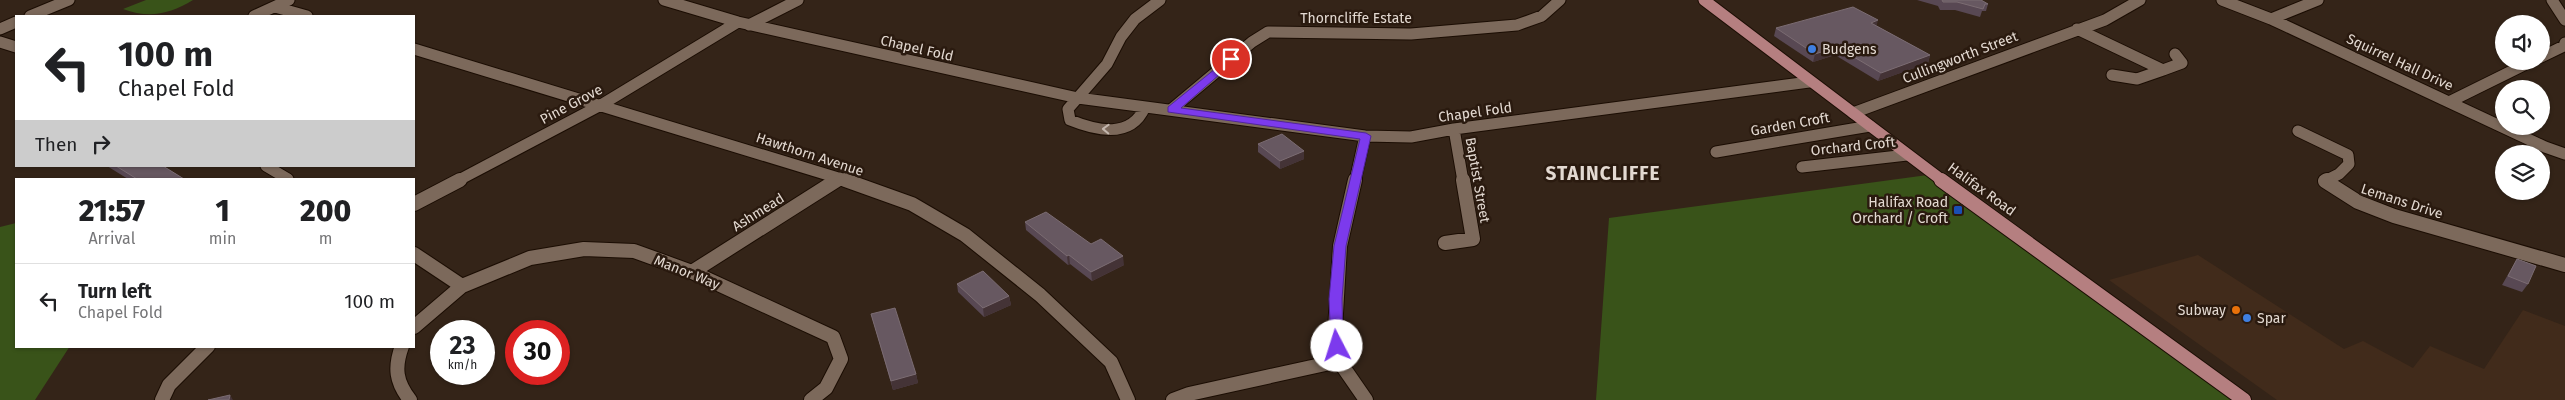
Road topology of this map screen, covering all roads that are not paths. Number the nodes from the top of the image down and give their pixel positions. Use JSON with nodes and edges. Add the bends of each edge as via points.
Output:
{"nodes":[{"id":1,"x":69,"y":0,"type":"edge"},
{"id":2,"x":289,"y":0,"type":"edge"},
{"id":3,"x":664,"y":0,"type":"edge"},
{"id":4,"x":798,"y":0,"type":"edge"},
{"id":5,"x":1160,"y":0,"type":"edge"},
{"id":6,"x":1560,"y":0,"type":"edge"},
{"id":7,"x":1704,"y":0,"type":"edge"},
{"id":8,"x":2140,"y":0,"type":"edge"},
{"id":9,"x":2222,"y":0,"type":"edge"},
{"id":10,"x":2318,"y":0,"type":"edge"},
{"id":11,"x":2552,"y":0,"type":"edge"},
{"id":12,"x":275,"y":7,"type":"junction"},
{"id":13,"x":32,"y":15,"type":"edge"},
{"id":14,"x":256,"y":15,"type":"edge"},
{"id":15,"x":303,"y":15,"type":"edge"},
{"id":16,"x":2272,"y":19,"type":"junction"},
{"id":17,"x":2565,"y":20,"type":"edge"},
{"id":18,"x":744,"y":23,"type":"junction"},
{"id":19,"x":2077,"y":29,"type":"junction"},
{"id":20,"x":0,"y":42,"type":"edge"},
{"id":21,"x":2565,"y":43,"type":"edge"},
{"id":22,"x":15,"y":47,"type":"edge"},
{"id":23,"x":415,"y":48,"type":"edge"},
{"id":24,"x":2550,"y":53,"type":"edge"},
{"id":25,"x":2175,"y":54,"type":"dead end"},
{"id":26,"x":2162,"y":70,"type":"junction"},
{"id":27,"x":2514,"y":70,"type":"edge"},
{"id":28,"x":2112,"y":75,"type":"dead end"},
{"id":29,"x":1809,"y":82,"type":"junction"},
{"id":30,"x":1078,"y":98,"type":"junction"},
{"id":31,"x":2449,"y":102,"type":"junction"},
{"id":32,"x":601,"y":105,"type":"junction"},
{"id":33,"x":1145,"y":107,"type":"junction"},
{"id":34,"x":1172,"y":110,"type":"junction"},
{"id":35,"x":1853,"y":113,"type":"junction"},
{"id":36,"x":1870,"y":126,"type":"junction"},
{"id":37,"x":1454,"y":129,"type":"junction"},
{"id":38,"x":2298,"y":131,"type":"dead end"},
{"id":39,"x":1366,"y":136,"type":"junction"},
{"id":40,"x":1716,"y":152,"type":"dead end"},
{"id":41,"x":2565,"y":154,"type":"edge"},
{"id":42,"x":1907,"y":155,"type":"junction"},
{"id":43,"x":268,"y":167,"type":"edge"},
{"id":44,"x":1802,"y":167,"type":"dead end"},
{"id":45,"x":286,"y":178,"type":"edge"},
{"id":46,"x":840,"y":178,"type":"junction"},
{"id":47,"x":415,"y":203,"type":"edge"},
{"id":48,"x":1445,"y":243,"type":"dead end"},
{"id":49,"x":415,"y":255,"type":"edge"},
{"id":50,"x":2565,"y":265,"type":"edge"},
{"id":51,"x":692,"y":272,"type":"junction"},
{"id":52,"x":462,"y":286,"type":"junction"},
{"id":53,"x":415,"y":326,"type":"edge"},
{"id":54,"x":206,"y":348,"type":"edge"},
{"id":55,"x":401,"y":348,"type":"edge"},
{"id":56,"x":1339,"y":361,"type":"junction"},
{"id":57,"x":162,"y":400,"type":"edge"},
{"id":58,"x":410,"y":400,"type":"edge"},
{"id":59,"x":811,"y":400,"type":"edge"},
{"id":60,"x":1128,"y":400,"type":"edge"},
{"id":61,"x":1173,"y":400,"type":"edge"},
{"id":62,"x":1366,"y":400,"type":"edge"},
{"id":63,"x":2244,"y":400,"type":"edge"}],
"edges":[{"from":1,"to":13,"type":"street"},
{"from":2,"to":12,"type":"street"},
{"from":3,"to":18,"type":"street","name":"Chapel Fold"},
{"from":4,"to":18,"type":"street","name":"Pine Grove"},
{"from":5,"to":30,"type":"street","via":[[1135,18],[1120,37],[1107,64]]},
{"from":6,"to":34,"type":"street","name":"Thorncliffe Estate","via":[[1542,16],[1517,26],[1411,34],[1268,32]]},
{"from":7,"to":29,"type":"main road","name":"Halifax Road"},
{"from":8,"to":19,"type":"street","name":"Cullingworth Street","via":[[2105,20]]},
{"from":9,"to":16,"type":"street","name":"Squirrel Hall Drive"},
{"from":10,"to":16,"type":"street"},
{"from":11,"to":17,"type":"street"},
{"from":12,"to":14,"type":"street"},
{"from":12,"to":15,"type":"street"},
{"from":16,"to":31,"type":"street","name":"Squirrel Hall Drive"},
{"from":18,"to":30,"type":"street","name":"Chapel Fold"},
{"from":18,"to":32,"type":"street","name":"Pine Grove"},
{"from":19,"to":26,"type":"street"},
{"from":19,"to":35,"type":"street","name":"Cullingworth Street"},
{"from":20,"to":22,"type":"street"},
{"from":21,"to":24,"type":"street"},
{"from":23,"to":32,"type":"street","name":"Hawthorn Avenue"},
{"from":25,"to":26,"type":"street","via":[[2182,63]]},
{"from":26,"to":28,"type":"street","via":[[2137,79]]},
{"from":27,"to":31,"type":"street"},
{"from":29,"to":35,"type":"main road","name":"Halifax Road"},
{"from":29,"to":37,"type":"street","name":"Chapel Fold"},
{"from":30,"to":33,"type":"street","name":"Chapel Fold"},
{"from":33,"to":30,"type":"street","one_way":true,"via":[[1138,120],[1120,129],[1104,130],[1070,120],[1068,109]]},
{"from":31,"to":41,"type":"street","name":"Squirrel Hall Drive"},
{"from":32,"to":46,"type":"street","name":"Hawthorn Avenue"},
{"from":32,"to":47,"type":"street","name":"Pine Grove"},
{"from":33,"to":34,"type":"street","name":"Chapel Fold"},
{"from":34,"to":39,"type":"street","name":"Chapel Fold"},
{"from":35,"to":36,"type":"main road","name":"Halifax Road"},
{"from":36,"to":40,"type":"street","name":"Garden Croft"},
{"from":36,"to":42,"type":"main road","name":"Halifax Road"},
{"from":37,"to":39,"type":"street","name":"Chapel Fold","via":[[1411,137]]},
{"from":37,"to":48,"type":"street","name":"Baptist Street","via":[[1473,239]]},
{"from":38,"to":50,"type":"street","name":"Lemans Drive","via":[[2348,155],[2349,164],[2325,181],[2345,197],[2394,217]]},
{"from":39,"to":56,"type":"street","via":[[1340,246],[1335,330]]},
{"from":42,"to":44,"type":"street","name":"Orchard Croft"},
{"from":42,"to":63,"type":"main road","name":"Halifax Road"},
{"from":43,"to":45,"type":"street"},
{"from":46,"to":51,"type":"street","name":"Ashmead"},
{"from":46,"to":60,"type":"street","name":"Hawthorn Avenue","via":[[912,204],[965,235],[1040,295],[1112,362]]},
{"from":49,"to":52,"type":"street"},
{"from":51,"to":52,"type":"street","name":"Manor Way","via":[[634,251],[584,249],[530,258]]},
{"from":51,"to":59,"type":"street","name":"Manor Way","via":[[833,337],[841,359],[826,388]]},
{"from":52,"to":53,"type":"street","name":"Manor Way"},
{"from":54,"to":57,"type":"street","via":[[169,385]]},
{"from":55,"to":58,"type":"street","via":[[395,362],[399,387]]},
{"from":56,"to":61,"type":"street"},
{"from":56,"to":62,"type":"street"}]}
